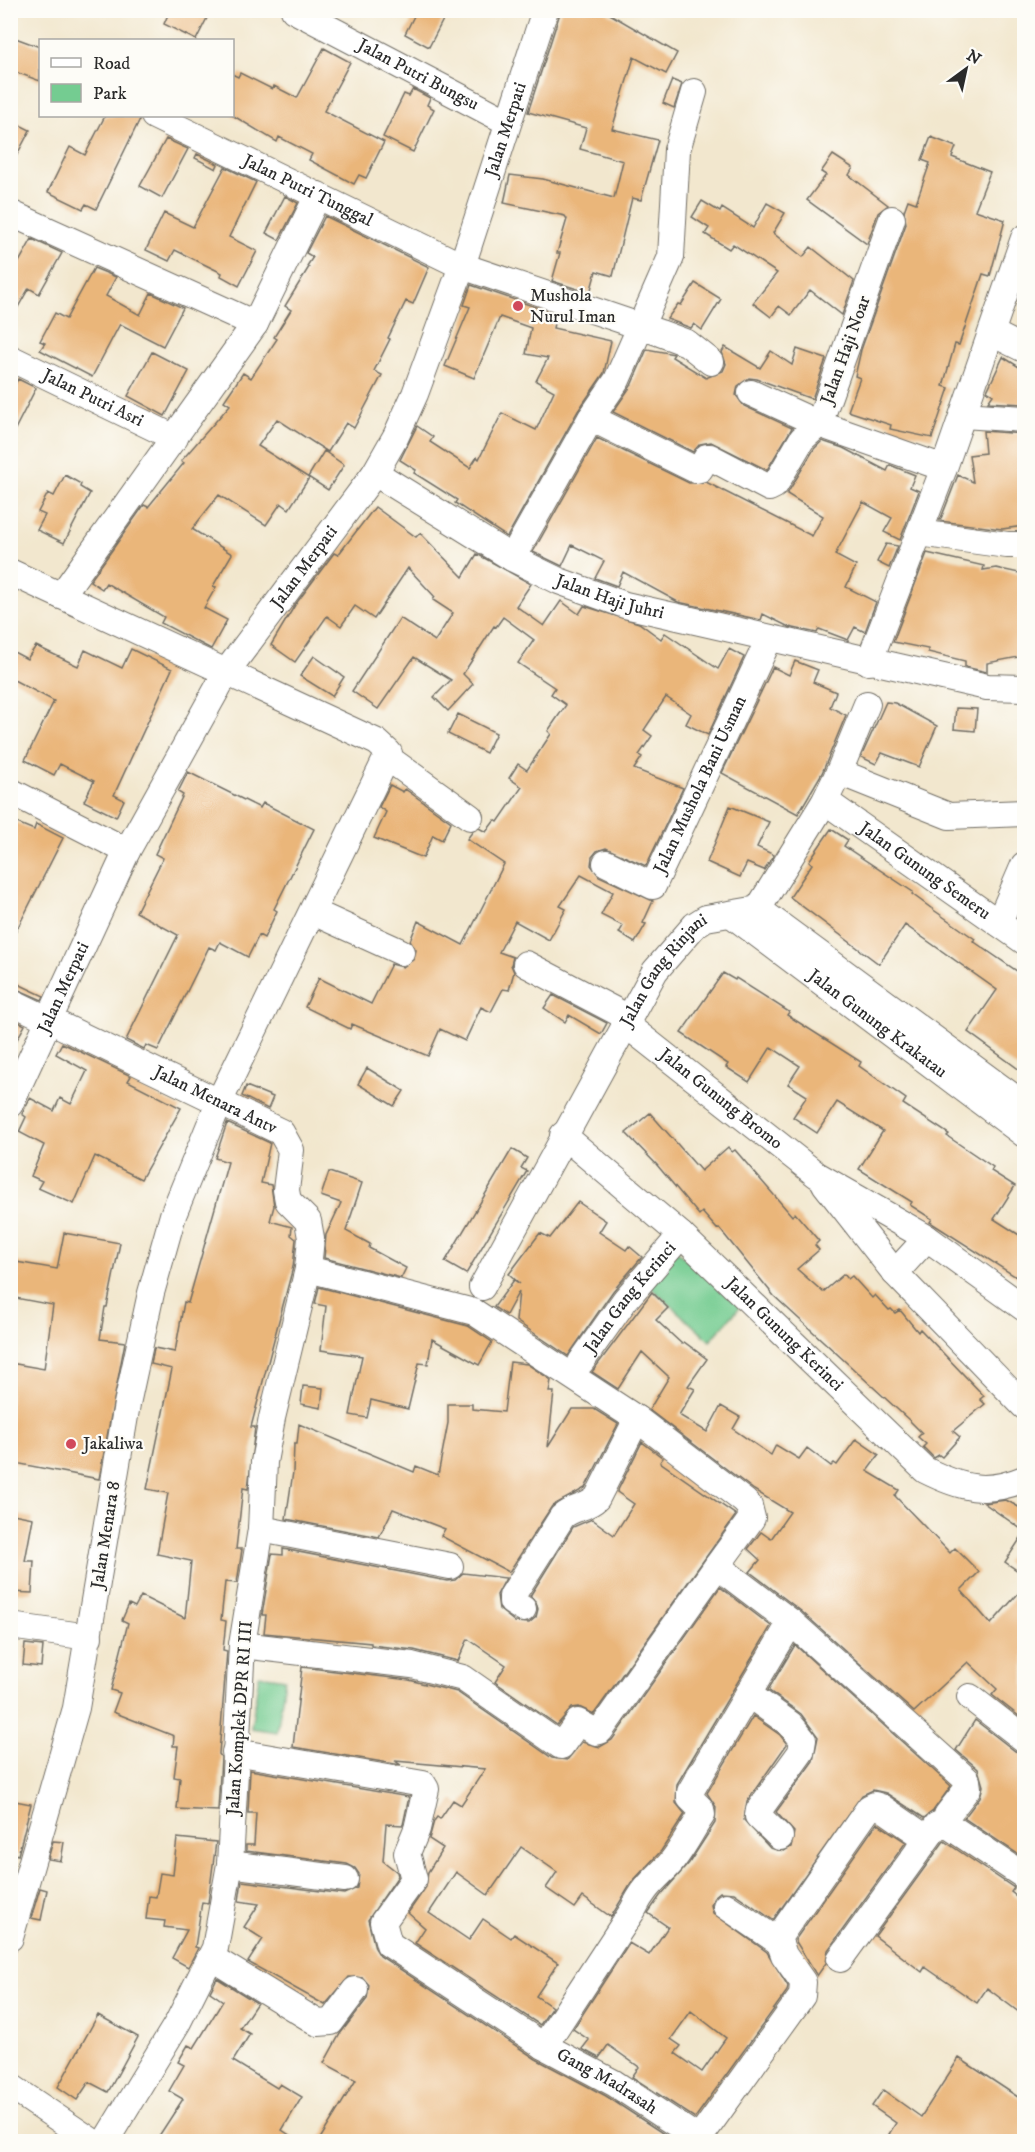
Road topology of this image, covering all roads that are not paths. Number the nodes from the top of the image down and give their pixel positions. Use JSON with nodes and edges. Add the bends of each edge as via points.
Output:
{"nodes":[{"id":1,"x":294,"y":10,"type":"edge"},
{"id":2,"x":545,"y":10,"type":"edge"},
{"id":3,"x":694,"y":92,"type":"dead end"},
{"id":4,"x":156,"y":117,"type":"edge"},
{"id":5,"x":508,"y":122,"type":"junction"},
{"id":6,"x":318,"y":195,"type":"junction"},
{"id":7,"x":10,"y":213,"type":"edge"},
{"id":8,"x":892,"y":219,"type":"dead end"},
{"id":9,"x":1024,"y":238,"type":"edge"},
{"id":10,"x":462,"y":267,"type":"junction"},
{"id":11,"x":255,"y":324,"type":"junction"},
{"id":12,"x":640,"y":328,"type":"junction"},
{"id":13,"x":992,"y":333,"type":"junction"},
{"id":14,"x":1024,"y":349,"type":"edge"},
{"id":15,"x":10,"y":358,"type":"edge"},
{"id":16,"x":711,"y":362,"type":"dead end"},
{"id":17,"x":751,"y":393,"type":"dead end"},
{"id":18,"x":963,"y":415,"type":"junction"},
{"id":19,"x":591,"y":418,"type":"junction"},
{"id":20,"x":1024,"y":419,"type":"edge"},
{"id":21,"x":819,"y":424,"type":"junction"},
{"id":22,"x":175,"y":438,"type":"junction"},
{"id":23,"x":944,"y":468,"type":"junction"},
{"id":24,"x":375,"y":473,"type":"junction"},
{"id":25,"x":919,"y":533,"type":"junction"},
{"id":26,"x":1024,"y":545,"type":"edge"},
{"id":27,"x":512,"y":558,"type":"junction"},
{"id":28,"x":10,"y":572,"type":"edge"},
{"id":29,"x":61,"y":596,"type":"junction"},
{"id":30,"x":769,"y":639,"type":"junction"},
{"id":31,"x":869,"y":662,"type":"junction"},
{"id":32,"x":227,"y":671,"type":"junction"},
{"id":33,"x":1024,"y":688,"type":"edge"},
{"id":34,"x":867,"y":704,"type":"dead end"},
{"id":35,"x":388,"y":758,"type":"junction"},
{"id":36,"x":839,"y":772,"type":"junction"},
{"id":37,"x":10,"y":791,"type":"edge"},
{"id":38,"x":825,"y":801,"type":"junction"},
{"id":39,"x":1024,"y":813,"type":"edge"},
{"id":40,"x":470,"y":817,"type":"dead end"},
{"id":41,"x":127,"y":850,"type":"junction"},
{"id":42,"x":606,"y":863,"type":"dead end"},
{"id":43,"x":1024,"y":865,"type":"edge"},
{"id":44,"x":758,"y":909,"type":"junction"},
{"id":45,"x":312,"y":912,"type":"junction"},
{"id":46,"x":731,"y":914,"type":"junction"},
{"id":47,"x":999,"y":923,"type":"junction"},
{"id":48,"x":1024,"y":941,"type":"edge"},
{"id":49,"x":401,"y":952,"type":"dead end"},
{"id":50,"x":526,"y":964,"type":"dead end"},
{"id":51,"x":10,"y":1001,"type":"edge"},
{"id":52,"x":48,"y":1020,"type":"junction"},
{"id":53,"x":625,"y":1020,"type":"junction"},
{"id":54,"x":945,"y":1062,"type":"junction"},
{"id":55,"x":220,"y":1100,"type":"junction"},
{"id":56,"x":10,"y":1104,"type":"edge"},
{"id":57,"x":1024,"y":1105,"type":"edge"},
{"id":58,"x":1024,"y":1134,"type":"edge"},
{"id":59,"x":563,"y":1135,"type":"junction"},
{"id":60,"x":817,"y":1175,"type":"junction"},
{"id":61,"x":681,"y":1235,"type":"junction"},
{"id":62,"x":927,"y":1238,"type":"junction"},
{"id":63,"x":308,"y":1269,"type":"junction"},
{"id":64,"x":895,"y":1273,"type":"junction"},
{"id":65,"x":482,"y":1287,"type":"dead end"},
{"id":66,"x":1024,"y":1308,"type":"edge"},
{"id":67,"x":581,"y":1362,"type":"dead end"},
{"id":68,"x":1024,"y":1406,"type":"edge"},
{"id":69,"x":637,"y":1419,"type":"junction"},
{"id":70,"x":1024,"y":1479,"type":"edge"},
{"id":71,"x":261,"y":1529,"type":"junction"},
{"id":72,"x":450,"y":1566,"type":"dead end"},
{"id":73,"x":717,"y":1566,"type":"junction"},
{"id":74,"x":523,"y":1609,"type":"dead end"},
{"id":75,"x":791,"y":1622,"type":"junction"},
{"id":76,"x":10,"y":1626,"type":"edge"},
{"id":77,"x":89,"y":1637,"type":"junction"},
{"id":78,"x":242,"y":1645,"type":"junction"},
{"id":79,"x":748,"y":1694,"type":"junction"},
{"id":80,"x":970,"y":1697,"type":"dead end"},
{"id":81,"x":1024,"y":1739,"type":"edge"},
{"id":82,"x":235,"y":1752,"type":"junction"},
{"id":83,"x":936,"y":1831,"type":"junction"},
{"id":84,"x":780,"y":1837,"type":"dead end"},
{"id":85,"x":230,"y":1864,"type":"junction"},
{"id":86,"x":1024,"y":1876,"type":"edge"},
{"id":87,"x":345,"y":1879,"type":"dead end"},
{"id":88,"x":726,"y":1906,"type":"dead end"},
{"id":89,"x":10,"y":1938,"type":"edge"},
{"id":90,"x":778,"y":1942,"type":"junction"},
{"id":91,"x":212,"y":1958,"type":"junction"},
{"id":92,"x":840,"y":1959,"type":"dead end"},
{"id":93,"x":354,"y":1990,"type":"dead end"},
{"id":94,"x":544,"y":2046,"type":"junction"},
{"id":95,"x":10,"y":2086,"type":"edge"},
{"id":96,"x":694,"y":2138,"type":"edge"},
{"id":97,"x":93,"y":2142,"type":"edge"},
{"id":98,"x":105,"y":2142,"type":"edge"}],
"edges":[{"from":1,"to":5,"type":"street","name":"Jalan Putri Bungsu"},
{"from":2,"to":5,"type":"street","name":"Jalan Merpati"},
{"from":3,"to":12,"type":"street","via":[[677,150],[671,257]]},
{"from":4,"to":6,"type":"street","name":"Jalan Putri Tunggal"},
{"from":5,"to":10,"type":"street","name":"Jalan Merpati"},
{"from":6,"to":10,"type":"street","name":"Jalan Putri Tunggal"},
{"from":6,"to":11,"type":"street"},
{"from":7,"to":11,"type":"street"},
{"from":8,"to":21,"type":"street","name":"Jalan Haji Noar"},
{"from":9,"to":13,"type":"street"},
{"from":10,"to":12,"type":"street","name":"Jalan Putri Tunggal"},
{"from":10,"to":24,"type":"street","name":"Jalan Merpati","via":[[416,394]]},
{"from":11,"to":22,"type":"street"},
{"from":12,"to":16,"type":"street","name":"Jalan Putri Tunggal","via":[[687,343]]},
{"from":12,"to":19,"type":"street","via":[[617,380]]},
{"from":13,"to":14,"type":"street"},
{"from":13,"to":18,"type":"street"},
{"from":15,"to":22,"type":"street","name":"Jalan Putri Asri"},
{"from":17,"to":21,"type":"street"},
{"from":18,"to":20,"type":"street"},
{"from":18,"to":23,"type":"street"},
{"from":19,"to":21,"type":"street","via":[[696,470],[707,457],[769,488],[775,485],[802,439]]},
{"from":19,"to":27,"type":"street"},
{"from":21,"to":23,"type":"street","name":"Jalan Haji Noar"},
{"from":22,"to":29,"type":"street"},
{"from":23,"to":25,"type":"street"},
{"from":24,"to":27,"type":"street","name":"Jalan Haji Juhri"},
{"from":24,"to":32,"type":"street","name":"Jalan Merpati"},
{"from":25,"to":26,"type":"street"},
{"from":25,"to":31,"type":"street"},
{"from":27,"to":30,"type":"street","name":"Jalan Haji Juhri","via":[[625,605]]},
{"from":28,"to":29,"type":"street"},
{"from":29,"to":32,"type":"street"},
{"from":30,"to":31,"type":"street","name":"Jalan Haji Juhri"},
{"from":30,"to":42,"type":"street","name":"Jalan Mushola Bani Usman","via":[[653,886]]},
{"from":31,"to":33,"type":"street","name":"Jalan Haji Juhri","via":[[987,687]]},
{"from":32,"to":35,"type":"street","via":[[377,742],[386,748]]},
{"from":32,"to":41,"type":"street","name":"Jalan Merpati"},
{"from":34,"to":36,"type":"street"},
{"from":35,"to":40,"type":"street"},
{"from":35,"to":45,"type":"street","name":"Jalan Menara 8"},
{"from":36,"to":38,"type":"street"},
{"from":36,"to":39,"type":"street","via":[[949,816]]},
{"from":37,"to":41,"type":"street"},
{"from":38,"to":44,"type":"street"},
{"from":38,"to":47,"type":"street","name":"Jalan Gunung Semeru"},
{"from":41,"to":52,"type":"street","name":"Jalan Merpati"},
{"from":43,"to":47,"type":"street"},
{"from":44,"to":46,"type":"street","name":"Jalan Gang Rinjani"},
{"from":44,"to":54,"type":"street","name":"Jalan Gunung Krakatau"},
{"from":45,"to":49,"type":"street"},
{"from":45,"to":55,"type":"street","name":"Jalan Menara 8"},
{"from":46,"to":53,"type":"street","name":"Jalan Gang Rinjani","via":[[706,918],[695,925],[655,970]]},
{"from":46,"to":54,"type":"street","name":"Jalan Gunung Krakatau"},
{"from":47,"to":48,"type":"street","name":"Jalan Gunung Semeru"},
{"from":50,"to":53,"type":"street","name":"Jalan Gunung Bromo"},
{"from":51,"to":52,"type":"street","name":"Jalan Menara Antv"},
{"from":52,"to":55,"type":"street","name":"Jalan Menara Antv"},
{"from":52,"to":56,"type":"street","name":"Jalan Merpati"},
{"from":53,"to":59,"type":"street","name":"Jalan Gang Rinjani"},
{"from":53,"to":60,"type":"street","name":"Jalan Gunung Bromo"},
{"from":54,"to":57,"type":"street","name":"Jalan Gunung Krakatau"},
{"from":54,"to":58,"type":"street","name":"Jalan Gunung Krakatau"},
{"from":55,"to":63,"type":"street","name":"Jalan Menara Antv","via":[[288,1139],[291,1150],[286,1190],[288,1201],[308,1221]]},
{"from":55,"to":77,"type":"street","name":"Jalan Menara 8","via":[[173,1215],[150,1293],[127,1404]]},
{"from":59,"to":61,"type":"street","name":"Jalan Gunung Kerinci"},
{"from":59,"to":65,"type":"street","name":"Jalan Gang Rinjani"},
{"from":60,"to":62,"type":"street","name":"Jalan Gunung Bromo"},
{"from":60,"to":64,"type":"street","name":"Jalan Gunung Bromo"},
{"from":61,"to":67,"type":"street","name":"Jalan Gang Kerinci","via":[[625,1300]]},
{"from":61,"to":70,"type":"street","name":"Jalan Gunung Kerinci","via":[[925,1470],[962,1486],[982,1488],[1004,1487]]},
{"from":62,"to":64,"type":"street"},
{"from":62,"to":66,"type":"street","name":"Jalan Gunung Bromo"},
{"from":63,"to":69,"type":"street","via":[[474,1312]]},
{"from":63,"to":71,"type":"street","name":"Jalan Komplek DPR RI III","via":[[264,1462]]},
{"from":64,"to":68,"type":"street","name":"Jalan Gunung Bromo"},
{"from":69,"to":73,"type":"street","via":[[749,1506],[752,1518]]},
{"from":69,"to":74,"type":"street","via":[[597,1498],[588,1507],[568,1510],[512,1596],[512,1602]]},
{"from":71,"to":72,"type":"street"},
{"from":71,"to":78,"type":"street","name":"Jalan Komplek DPR RI III"},
{"from":73,"to":75,"type":"street"},
{"from":73,"to":78,"type":"street","via":[[600,1731],[578,1722],[561,1746],[463,1678],[412,1665]]},
{"from":75,"to":79,"type":"street"},
{"from":75,"to":83,"type":"street","via":[[968,1782],[968,1788]]},
{"from":76,"to":77,"type":"street"},
{"from":77,"to":89,"type":"street","name":"Jalan Menara 8","via":[[76,1708]]},
{"from":78,"to":82,"type":"street","name":"Jalan Komplek DPR RI III"},
{"from":79,"to":84,"type":"street","via":[[790,1724],[803,1740],[801,1752],[759,1810],[758,1816]]},
{"from":79,"to":94,"type":"street","via":[[689,1794],[702,1815],[668,1866],[640,1894]]},
{"from":80,"to":81,"type":"street"},
{"from":82,"to":85,"type":"street","name":"Jalan Komplek DPR RI III"},
{"from":82,"to":94,"type":"street","name":"Gang Madrasah","via":[[425,1786],[408,1853],[414,1879],[383,1922],[384,1936],[395,1950]]},
{"from":83,"to":86,"type":"street"},
{"from":83,"to":90,"type":"street","via":[[872,1806]]},
{"from":83,"to":92,"type":"street"},
{"from":85,"to":87,"type":"street"},
{"from":85,"to":91,"type":"street","name":"Jalan Komplek DPR RI III"},
{"from":88,"to":90,"type":"street"},
{"from":90,"to":96,"type":"street","via":[[800,1975],[802,1996],[701,2136]]},
{"from":91,"to":93,"type":"street","via":[[318,2023],[331,2022]]},
{"from":91,"to":98,"type":"street","name":"Jalan Komplek DPR RI III"},
{"from":94,"to":96,"type":"street","name":"Gang Madrasah","via":[[614,2083]]},
{"from":95,"to":97,"type":"street"}]}
